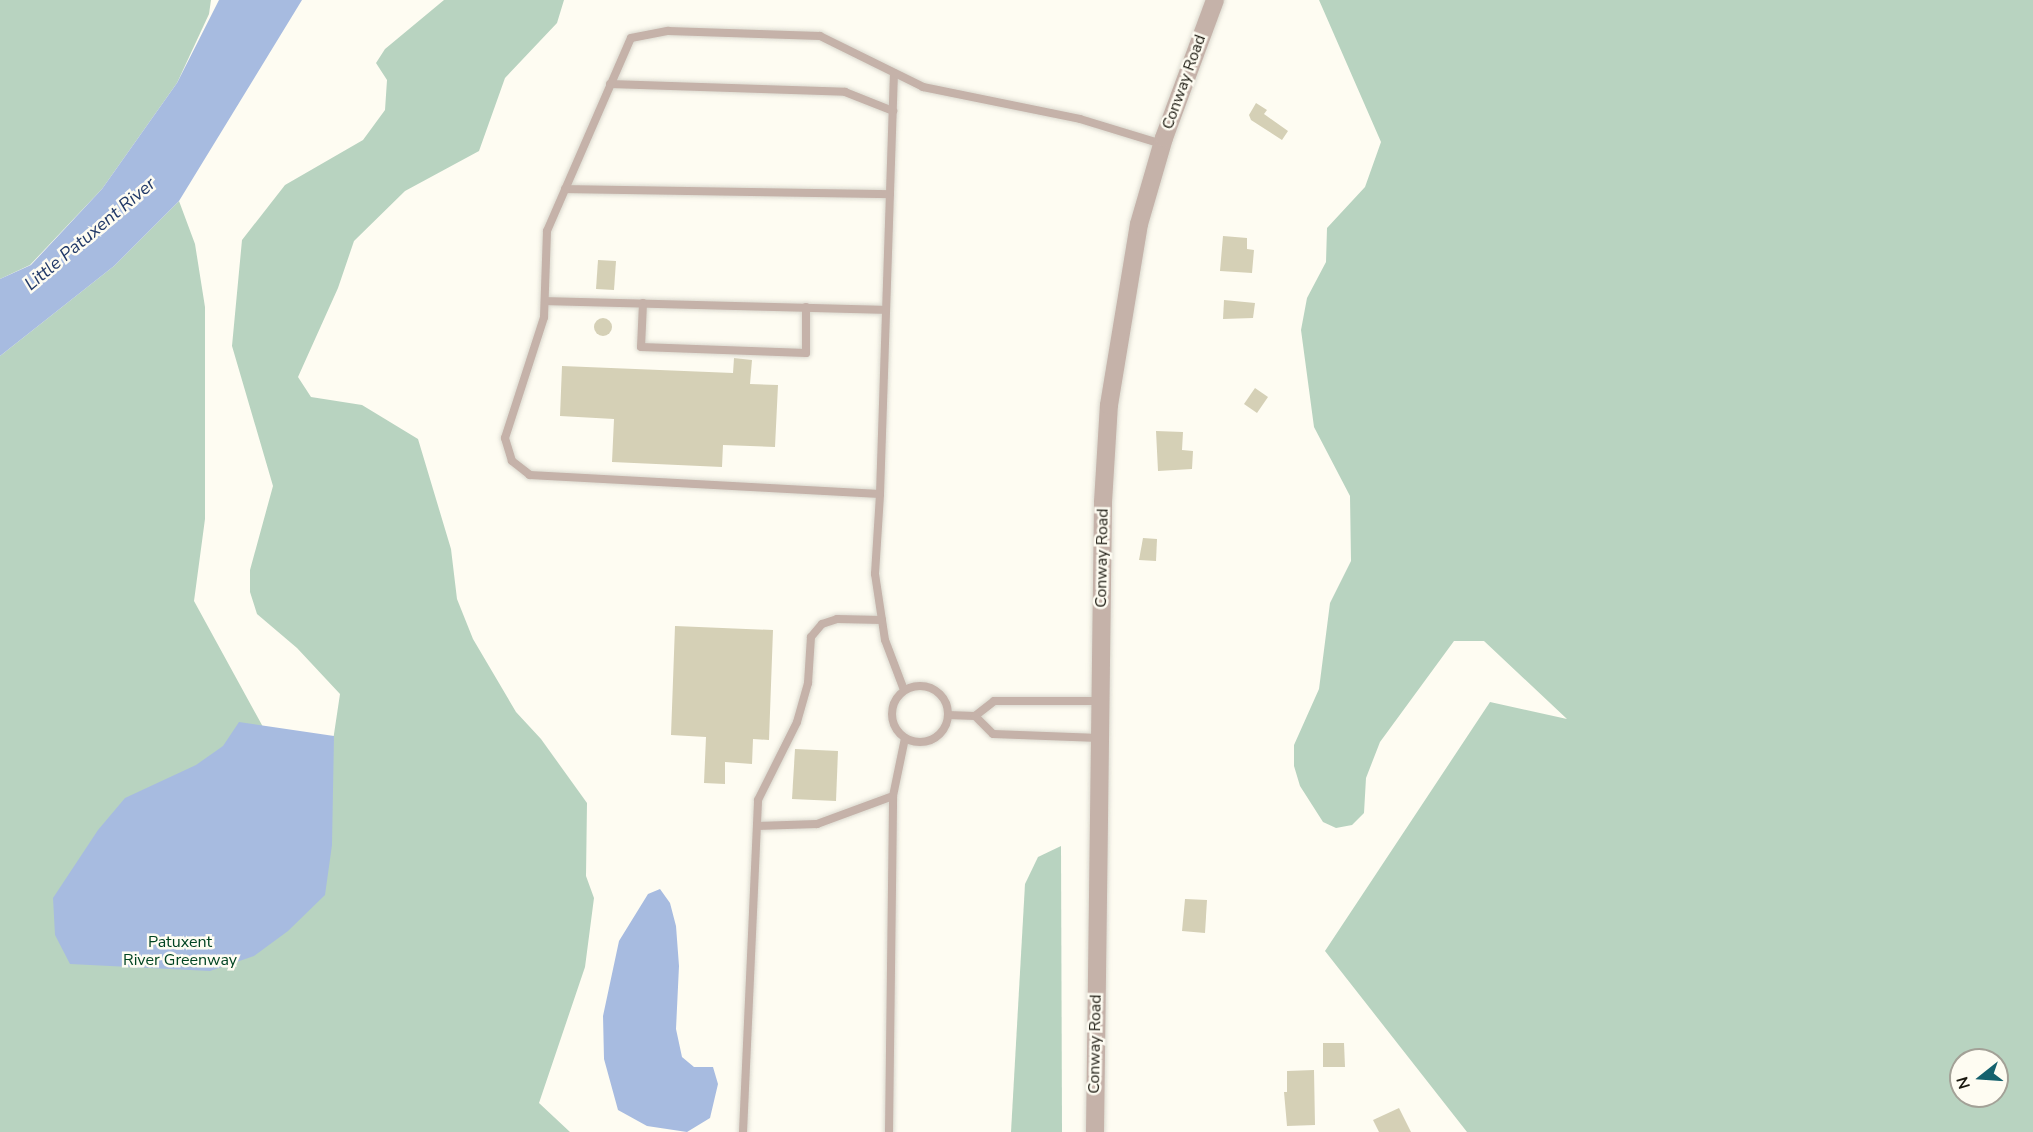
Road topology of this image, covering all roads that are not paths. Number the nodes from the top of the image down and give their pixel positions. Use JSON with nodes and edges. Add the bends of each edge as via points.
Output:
{"nodes":[{"id":1,"x":1215,"y":0,"type":"edge"},
{"id":2,"x":894,"y":73,"type":"junction"},
{"id":3,"x":610,"y":84,"type":"junction"},
{"id":4,"x":893,"y":111,"type":"junction"},
{"id":5,"x":1162,"y":144,"type":"junction"},
{"id":6,"x":565,"y":189,"type":"junction"},
{"id":7,"x":890,"y":194,"type":"junction"},
{"id":8,"x":546,"y":301,"type":"junction"},
{"id":9,"x":643,"y":303,"type":"junction"},
{"id":10,"x":806,"y":308,"type":"junction"},
{"id":11,"x":886,"y":310,"type":"junction"},
{"id":12,"x":880,"y":494,"type":"junction"},
{"id":13,"x":882,"y":620,"type":"junction"},
{"id":14,"x":904,"y":690,"type":"junction"},
{"id":15,"x":1100,"y":700,"type":"junction"},
{"id":16,"x":948,"y":715,"type":"junction"},
{"id":17,"x":975,"y":716,"type":"junction"},
{"id":18,"x":905,"y":738,"type":"junction"},
{"id":19,"x":1099,"y":738,"type":"junction"},
{"id":20,"x":893,"y":796,"type":"junction"},
{"id":21,"x":757,"y":826,"type":"junction"},
{"id":22,"x":743,"y":1132,"type":"edge"},
{"id":23,"x":889,"y":1132,"type":"edge"},
{"id":24,"x":1095,"y":1132,"type":"edge"}],
"edges":[{"from":1,"to":5,"type":"street","name":"Conway Road"},
{"from":2,"to":3,"type":"lane","via":[[820,36],[668,31],[630,38]]},
{"from":2,"to":4,"type":"lane"},
{"from":2,"to":5,"type":"lane","via":[[923,87],[1080,119]]},
{"from":3,"to":4,"type":"lane","via":[[845,92]]},
{"from":3,"to":6,"type":"lane"},
{"from":4,"to":7,"type":"lane"},
{"from":5,"to":15,"type":"street","name":"Conway Road","via":[[1139,224],[1109,405]]},
{"from":6,"to":7,"type":"lane"},
{"from":6,"to":8,"type":"lane","via":[[547,231]]},
{"from":7,"to":11,"type":"lane"},
{"from":8,"to":9,"type":"lane"},
{"from":8,"to":12,"type":"lane","via":[[505,438],[512,462],[530,476]]},
{"from":9,"to":10,"type":"lane"},
{"from":9,"to":10,"type":"lane","via":[[641,346],[806,353]]},
{"from":10,"to":11,"type":"lane"},
{"from":11,"to":12,"type":"lane"},
{"from":12,"to":13,"type":"lane","via":[[875,574]]},
{"from":13,"to":14,"type":"lane","via":[[885,640]]},
{"from":13,"to":21,"type":"lane","via":[[837,619],[822,624],[811,637],[808,683],[797,722],[758,800]]},
{"from":14,"to":16,"type":"lane","via":[[929,687],[943,698]]},
{"from":14,"to":18,"type":"lane","via":[[892,713]]},
{"from":15,"to":17,"type":"lane","via":[[994,701]]},
{"from":15,"to":19,"type":"street","name":"Conway Road"},
{"from":16,"to":17,"type":"lane"},
{"from":16,"to":18,"type":"lane","via":[[946,724],[933,739],[924,742]]},
{"from":17,"to":19,"type":"lane","via":[[993,734]]},
{"from":18,"to":20,"type":"lane"},
{"from":19,"to":24,"type":"street","name":"Conway Road"},
{"from":20,"to":21,"type":"lane","via":[[817,824]]},
{"from":20,"to":23,"type":"lane"},
{"from":21,"to":22,"type":"lane"}]}
